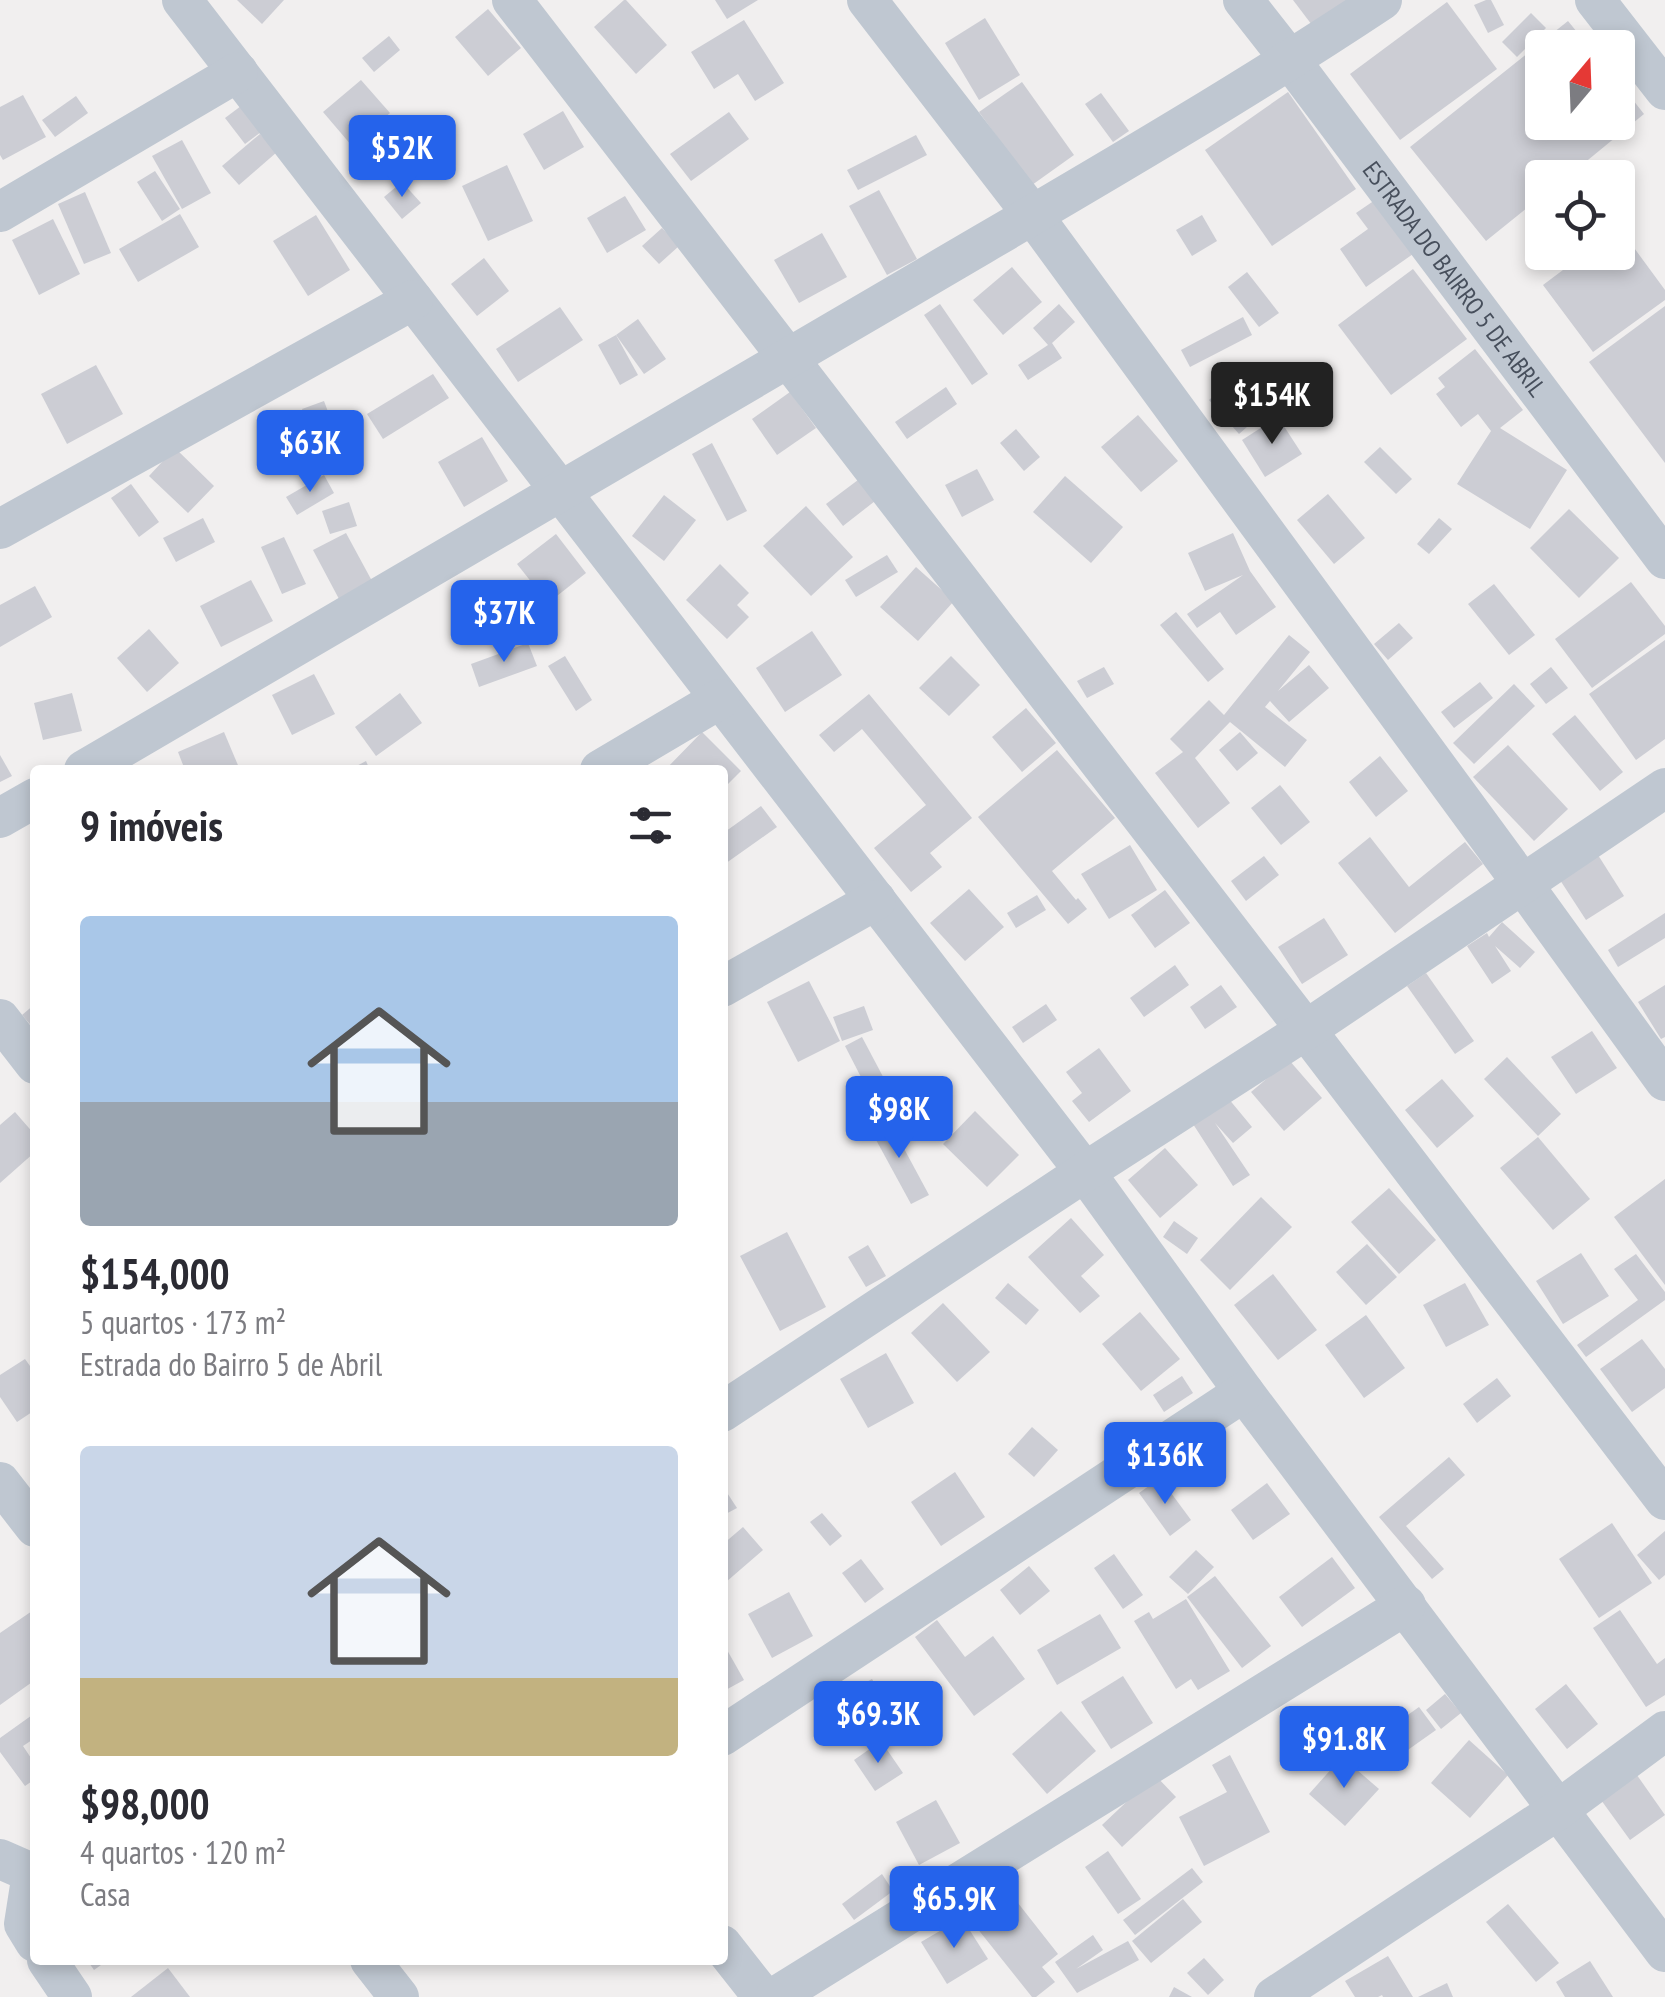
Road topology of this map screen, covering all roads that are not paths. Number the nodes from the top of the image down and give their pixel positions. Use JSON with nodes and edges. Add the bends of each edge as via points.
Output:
{"nodes":[{"id":1,"x":182,"y":0,"type":"edge"},
{"id":2,"x":512,"y":0,"type":"edge"},
{"id":3,"x":867,"y":0,"type":"edge"},
{"id":4,"x":1243,"y":0,"type":"edge"},
{"id":5,"x":1382,"y":0,"type":"edge"},
{"id":6,"x":1595,"y":0,"type":"edge"},
{"id":7,"x":1291,"y":61,"type":"junction"},
{"id":8,"x":238,"y":72,"type":"junction"},
{"id":9,"x":1665,"y":90,"type":"edge"},
{"id":10,"x":0,"y":212,"type":"edge"},
{"id":11,"x":1032,"y":214,"type":"junction"},
{"id":12,"x":413,"y":300,"type":"junction"},
{"id":13,"x":788,"y":358,"type":"junction"},
{"id":14,"x":562,"y":492,"type":"junction"},
{"id":15,"x":0,"y":528,"type":"edge"},
{"id":16,"x":1665,"y":559,"type":"edge"},
{"id":17,"x":720,"y":699,"type":"junction"},
{"id":18,"x":93,"y":765,"type":"edge"},
{"id":19,"x":608,"y":765,"type":"edge"},
{"id":20,"x":1665,"y":788,"type":"edge"},
{"id":21,"x":30,"y":801,"type":"edge"},
{"id":22,"x":0,"y":818,"type":"edge"},
{"id":23,"x":1522,"y":882,"type":"junction"},
{"id":24,"x":876,"y":900,"type":"junction"},
{"id":25,"x":728,"y":984,"type":"edge"},
{"id":26,"x":0,"y":1019,"type":"edge"},
{"id":27,"x":1306,"y":1030,"type":"junction"},
{"id":28,"x":30,"y":1058,"type":"edge"},
{"id":29,"x":1665,"y":1082,"type":"edge"},
{"id":30,"x":1085,"y":1172,"type":"junction"},
{"id":31,"x":1244,"y":1392,"type":"junction"},
{"id":32,"x":728,"y":1408,"type":"edge"},
{"id":33,"x":0,"y":1482,"type":"edge"},
{"id":34,"x":1665,"y":1500,"type":"edge"},
{"id":35,"x":30,"y":1521,"type":"edge"},
{"id":36,"x":1406,"y":1604,"type":"junction"},
{"id":37,"x":1665,"y":1731,"type":"edge"},
{"id":38,"x":728,"y":1732,"type":"edge"},
{"id":39,"x":1558,"y":1810,"type":"junction"},
{"id":40,"x":22,"y":1868,"type":"edge"},
{"id":41,"x":30,"y":1934,"type":"edge"},
{"id":42,"x":1665,"y":1952,"type":"edge"},
{"id":43,"x":728,"y":1953,"type":"edge"},
{"id":44,"x":374,"y":1965,"type":"edge"},
{"id":45,"x":400,"y":1997,"type":"edge"},
{"id":46,"x":763,"y":1997,"type":"edge"},
{"id":47,"x":775,"y":1997,"type":"edge"},
{"id":48,"x":1274,"y":1997,"type":"edge"}],
"edges":[{"from":1,"to":8,"type":"street"},
{"from":2,"to":13,"type":"street"},
{"from":3,"to":11,"type":"street"},
{"from":4,"to":7,"type":"street","name":"ESTRADA DO BAIRRO 5 DE ABRIL"},
{"from":5,"to":7,"type":"street"},
{"from":6,"to":9,"type":"street"},
{"from":7,"to":11,"type":"street"},
{"from":7,"to":16,"type":"street","name":"ESTRADA DO BAIRRO 5 DE ABRIL"},
{"from":8,"to":10,"type":"street"},
{"from":8,"to":12,"type":"street"},
{"from":11,"to":13,"type":"street"},
{"from":11,"to":23,"type":"street"},
{"from":12,"to":14,"type":"street"},
{"from":12,"to":15,"type":"street"},
{"from":13,"to":14,"type":"street"},
{"from":13,"to":27,"type":"street"},
{"from":14,"to":17,"type":"street"},
{"from":14,"to":18,"type":"street"},
{"from":17,"to":19,"type":"street"},
{"from":17,"to":24,"type":"street"},
{"from":20,"to":23,"type":"street"},
{"from":21,"to":22,"type":"street"},
{"from":23,"to":27,"type":"street"},
{"from":23,"to":29,"type":"street"},
{"from":24,"to":25,"type":"street"},
{"from":24,"to":30,"type":"street"},
{"from":26,"to":28,"type":"street"},
{"from":27,"to":30,"type":"street"},
{"from":27,"to":34,"type":"street"},
{"from":30,"to":31,"type":"street"},
{"from":30,"to":32,"type":"street"},
{"from":31,"to":36,"type":"street"},
{"from":31,"to":38,"type":"street"},
{"from":33,"to":35,"type":"street"},
{"from":36,"to":39,"type":"street"},
{"from":36,"to":47,"type":"street"},
{"from":37,"to":39,"type":"street"},
{"from":39,"to":42,"type":"street"},
{"from":39,"to":48,"type":"street"},
{"from":40,"to":41,"type":"street"},
{"from":43,"to":46,"type":"street"},
{"from":44,"to":45,"type":"street"}]}
